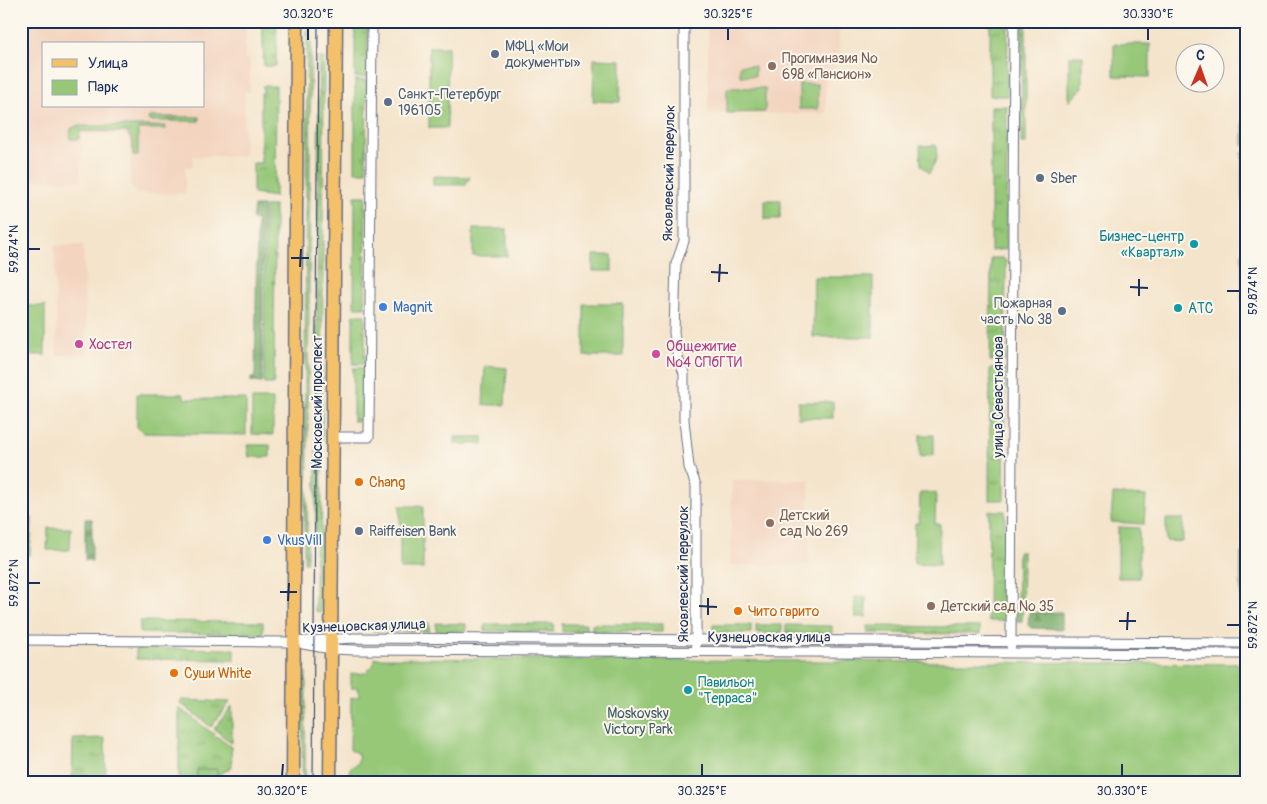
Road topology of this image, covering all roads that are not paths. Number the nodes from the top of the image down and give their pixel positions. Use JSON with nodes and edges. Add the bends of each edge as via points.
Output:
{"nodes":[{"id":1,"x":297,"y":21,"type":"edge"},
{"id":2,"x":336,"y":21,"type":"edge"},
{"id":3,"x":372,"y":21,"type":"edge"},
{"id":4,"x":684,"y":21,"type":"edge"},
{"id":5,"x":1014,"y":21,"type":"edge"},
{"id":6,"x":332,"y":437,"type":"junction"},
{"id":7,"x":696,"y":639,"type":"junction"},
{"id":8,"x":21,"y":640,"type":"edge"},
{"id":9,"x":1011,"y":641,"type":"junction"},
{"id":10,"x":293,"y":642,"type":"junction"},
{"id":11,"x":1246,"y":643,"type":"edge"},
{"id":12,"x":331,"y":644,"type":"junction"},
{"id":13,"x":696,"y":650,"type":"junction"},
{"id":14,"x":1011,"y":652,"type":"junction"},
{"id":15,"x":1246,"y":654,"type":"edge"},
{"id":16,"x":293,"y":783,"type":"edge"},
{"id":17,"x":330,"y":783,"type":"edge"}],
"edges":[{"from":1,"to":10,"type":"main road","name":"Московский проспект"},
{"from":2,"to":6,"type":"main road","name":"Московский проспект"},
{"from":3,"to":6,"type":"street","via":[[369,438]]},
{"from":4,"to":7,"type":"street","name":"Яковлевский переулок","via":[[684,241],[676,264],[674,333],[684,373],[688,458],[696,486]]},
{"from":5,"to":9,"type":"street","name":"улица Севастьянова"},
{"from":6,"to":12,"type":"main road","name":"Московский проспект"},
{"from":7,"to":9,"type":"street","name":"Кузнецовская улица"},
{"from":7,"to":12,"type":"street","name":"Кузнецовская улица"},
{"from":7,"to":13,"type":"street","name":"Яковлевский переулок"},
{"from":8,"to":10,"type":"street","name":"Кузнецовская улица"},
{"from":9,"to":11,"type":"street","name":"Кузнецовская улица"},
{"from":9,"to":14,"type":"street","name":"улица Севастьянова"},
{"from":10,"to":12,"type":"street","name":"Кузнецовская улица"},
{"from":10,"to":16,"type":"main road","name":"Московский проспект"},
{"from":12,"to":13,"type":"street","name":"Кузнецовская улица"},
{"from":12,"to":17,"type":"main road","name":"Московский проспект"},
{"from":13,"to":14,"type":"street","name":"Кузнецовская улица"},
{"from":14,"to":15,"type":"street","name":"Кузнецовская улица"}]}
